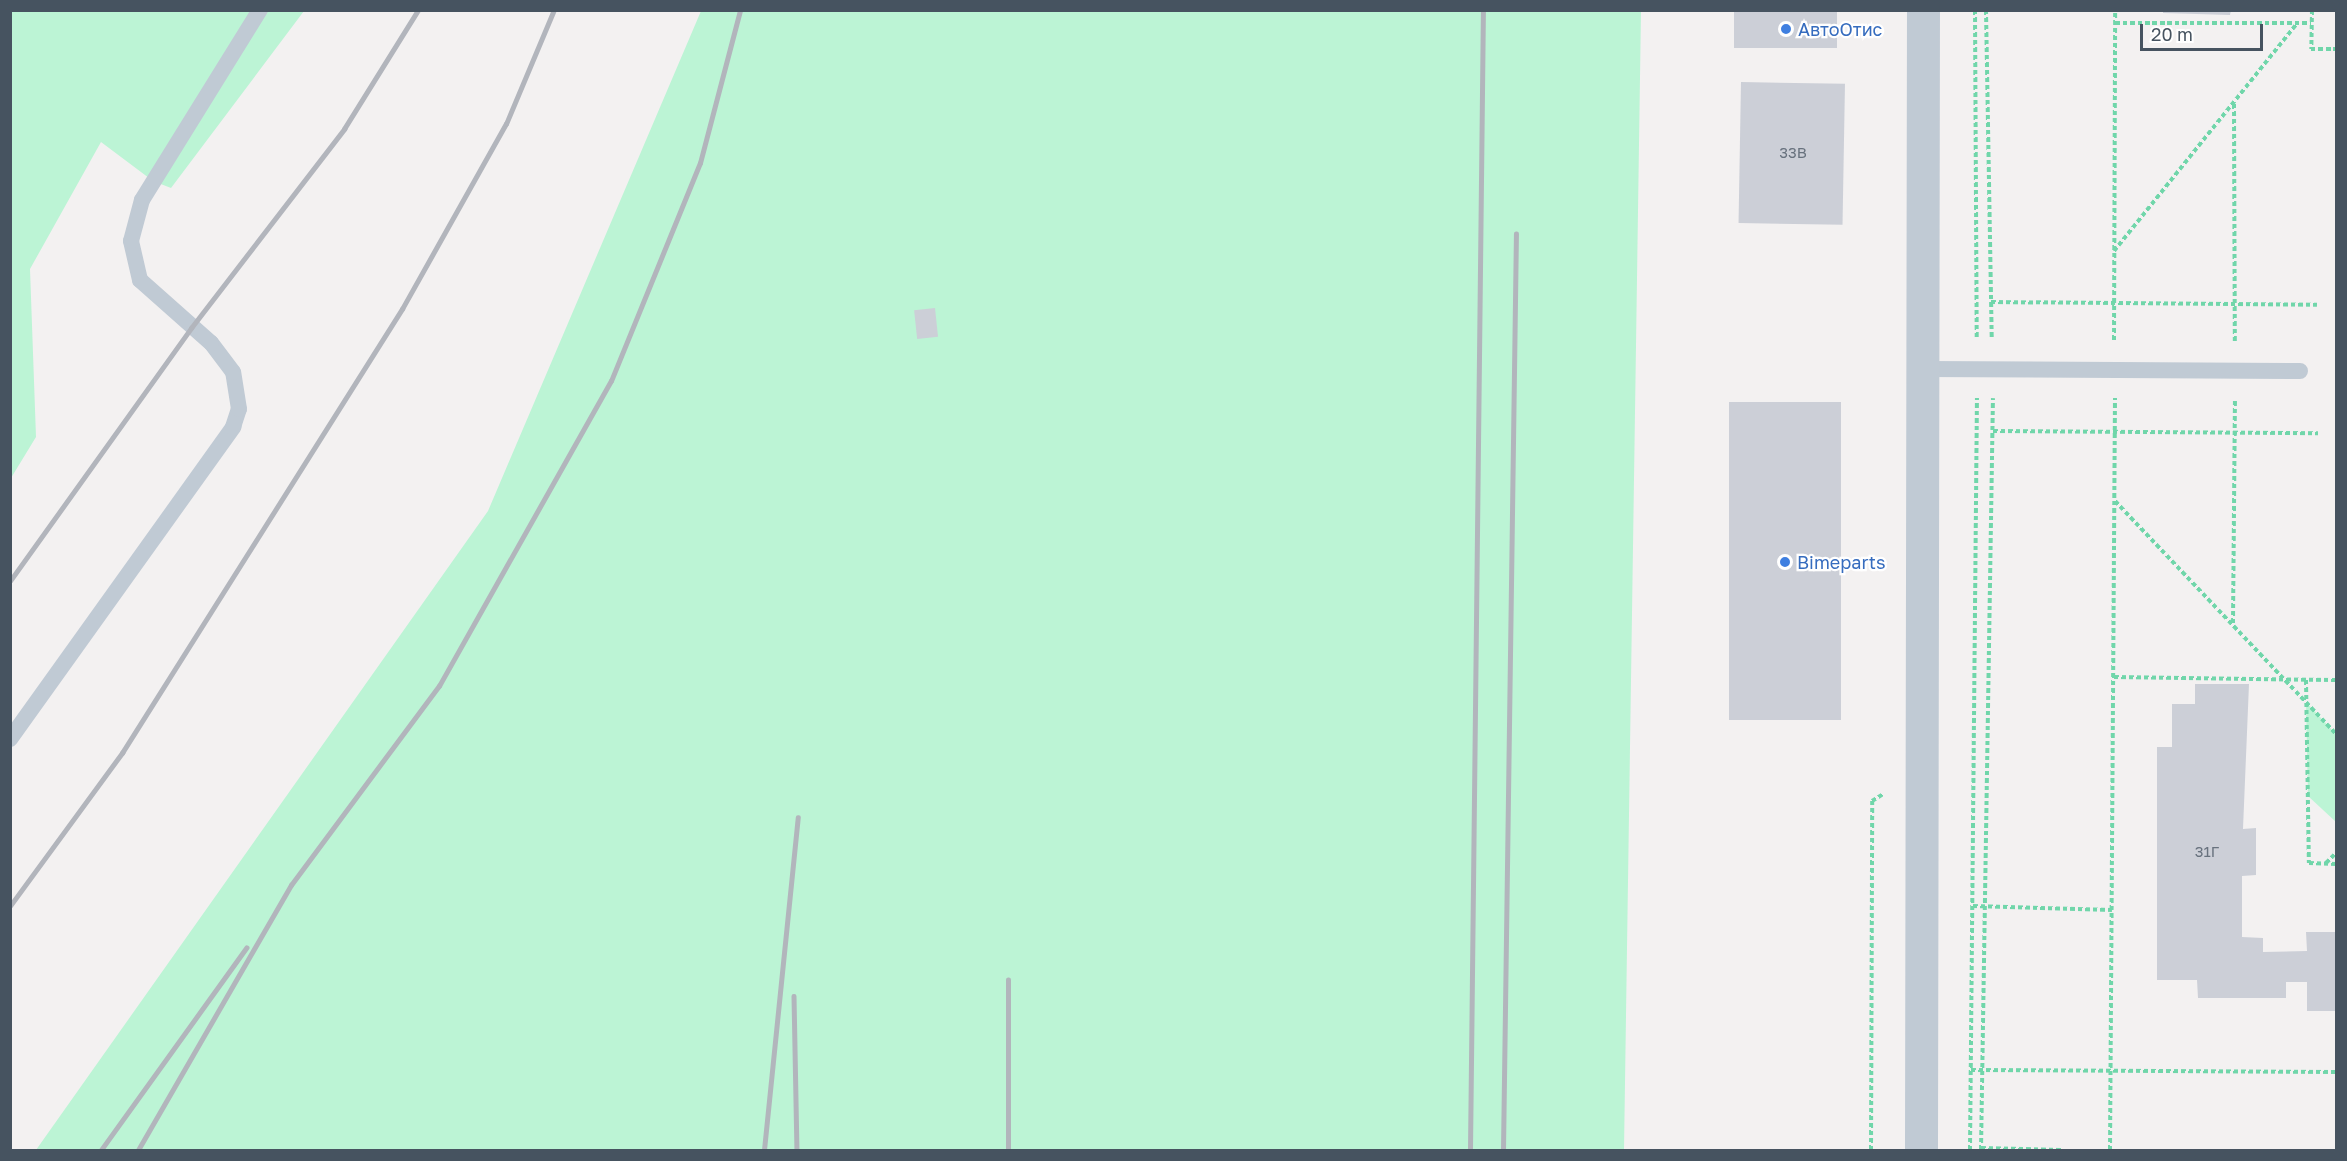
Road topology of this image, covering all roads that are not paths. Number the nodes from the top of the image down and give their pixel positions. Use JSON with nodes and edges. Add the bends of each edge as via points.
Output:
{"nodes":[{"id":1,"x":260,"y":10,"type":"edge"},
{"id":2,"x":1923,"y":10,"type":"edge"},
{"id":3,"x":1923,"y":369,"type":"junction"},
{"id":4,"x":2300,"y":371,"type":"dead end"},
{"id":5,"x":10,"y":739,"type":"edge"},
{"id":6,"x":1921,"y":1150,"type":"edge"}],
"edges":[{"from":1,"to":5,"type":"lane","via":[[142,200],[131,242],[140,280],[211,344],[233,372],[239,409],[233,427]]},
{"from":2,"to":3,"type":"street"},
{"from":3,"to":4,"type":"lane"},
{"from":3,"to":6,"type":"street"}]}
